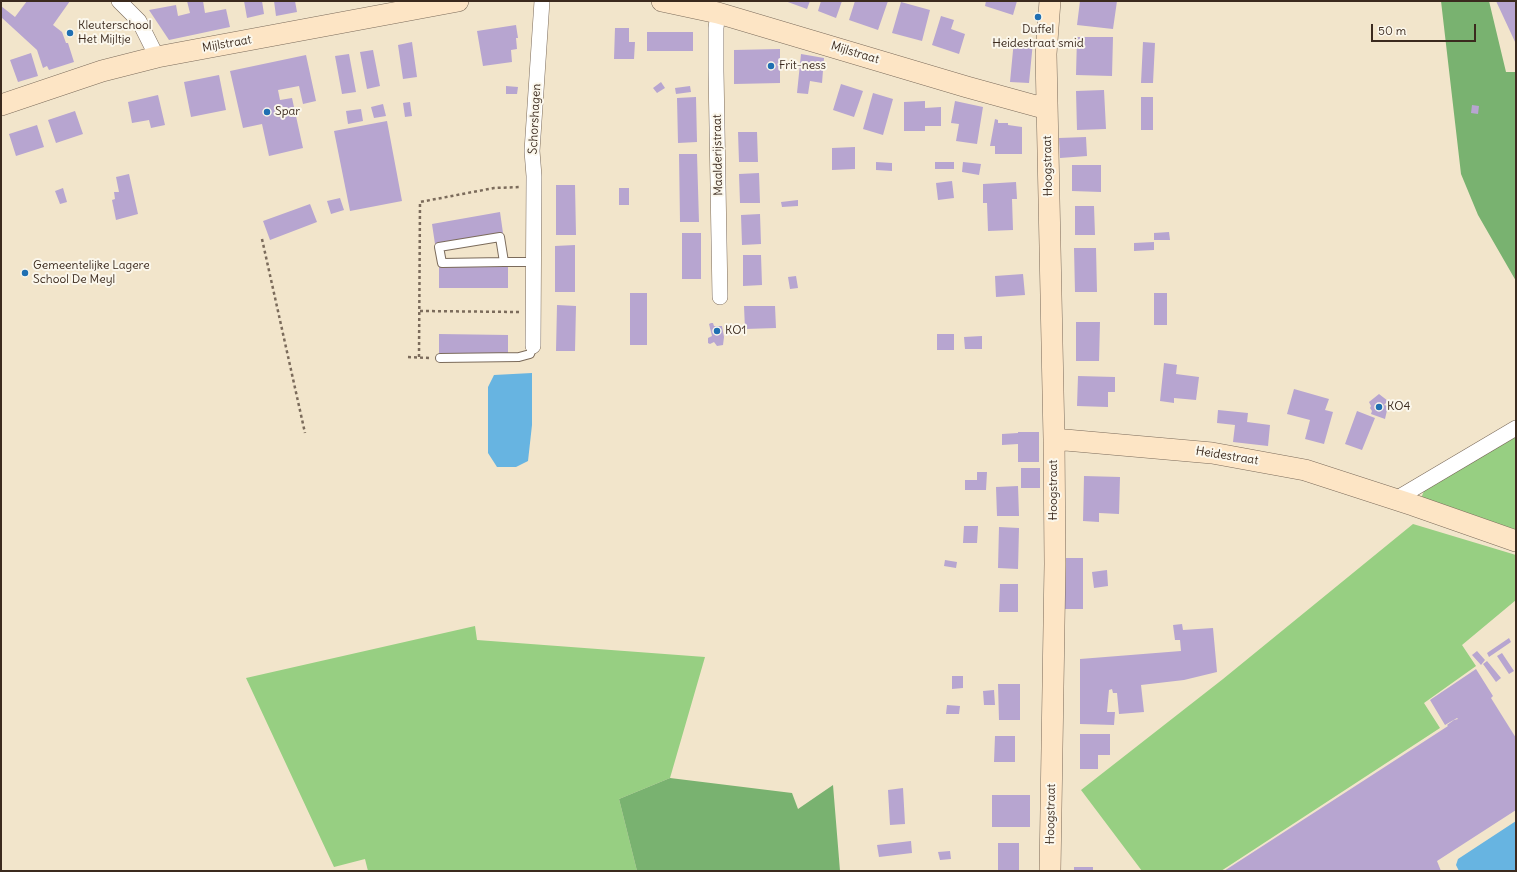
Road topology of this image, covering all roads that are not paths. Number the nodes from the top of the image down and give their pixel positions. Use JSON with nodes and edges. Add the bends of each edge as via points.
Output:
{"nodes":[{"id":1,"x":119,"y":1,"type":"edge"},
{"id":2,"x":458,"y":1,"type":"edge"},
{"id":3,"x":542,"y":1,"type":"edge"},
{"id":4,"x":662,"y":1,"type":"edge"},
{"id":5,"x":1050,"y":1,"type":"edge"},
{"id":6,"x":718,"y":13,"type":"junction"},
{"id":7,"x":157,"y":56,"type":"junction"},
{"id":8,"x":1,"y":105,"type":"edge"},
{"id":9,"x":1047,"y":109,"type":"junction"},
{"id":10,"x":504,"y":262,"type":"junction"},
{"id":11,"x":534,"y":262,"type":"junction"},
{"id":12,"x":720,"y":297,"type":"dead end"},
{"id":13,"x":533,"y":346,"type":"joint"},
{"id":14,"x":440,"y":358,"type":"road end"},
{"id":15,"x":1516,"y":428,"type":"edge"},
{"id":16,"x":1054,"y":439,"type":"junction"},
{"id":17,"x":1396,"y":499,"type":"junction"},
{"id":18,"x":1516,"y":541,"type":"edge"},
{"id":19,"x":1050,"y":871,"type":"edge"}],
"edges":[{"from":1,"to":7,"type":"street","via":[[138,21]]},
{"from":2,"to":7,"type":"street","name":"Mijlstraat"},
{"from":3,"to":11,"type":"street","name":"Schorshagen","via":[[532,151]]},
{"from":4,"to":6,"type":"street","name":"Mijlstraat"},
{"from":5,"to":9,"type":"street","name":"Hoogstraat","via":[[1046,54]]},
{"from":6,"to":9,"type":"street","name":"Mijlstraat"},
{"from":6,"to":12,"type":"street","name":"Maalderijstraat","via":[[716,71]]},
{"from":7,"to":8,"type":"street","name":"Mijlstraat","via":[[102,71]]},
{"from":9,"to":16,"type":"street","name":"Hoogstraat"},
{"from":10,"to":10,"type":"lane","via":[[500,237],[439,247],[442,263]]},
{"from":10,"to":11,"type":"lane"},
{"from":11,"to":13,"type":"street","name":"Schorshagen"},
{"from":13,"to":14,"type":"lane","name":"Schorshagen","via":[[530,354],[519,357]]},
{"from":15,"to":17,"type":"street"},
{"from":16,"to":17,"type":"street","name":"Heidestraat","via":[[1212,453],[1305,470]]},
{"from":16,"to":19,"type":"street","name":"Hoogstraat","via":[[1055,564]]},
{"from":17,"to":18,"type":"street","name":"Heidestraat"}]}
